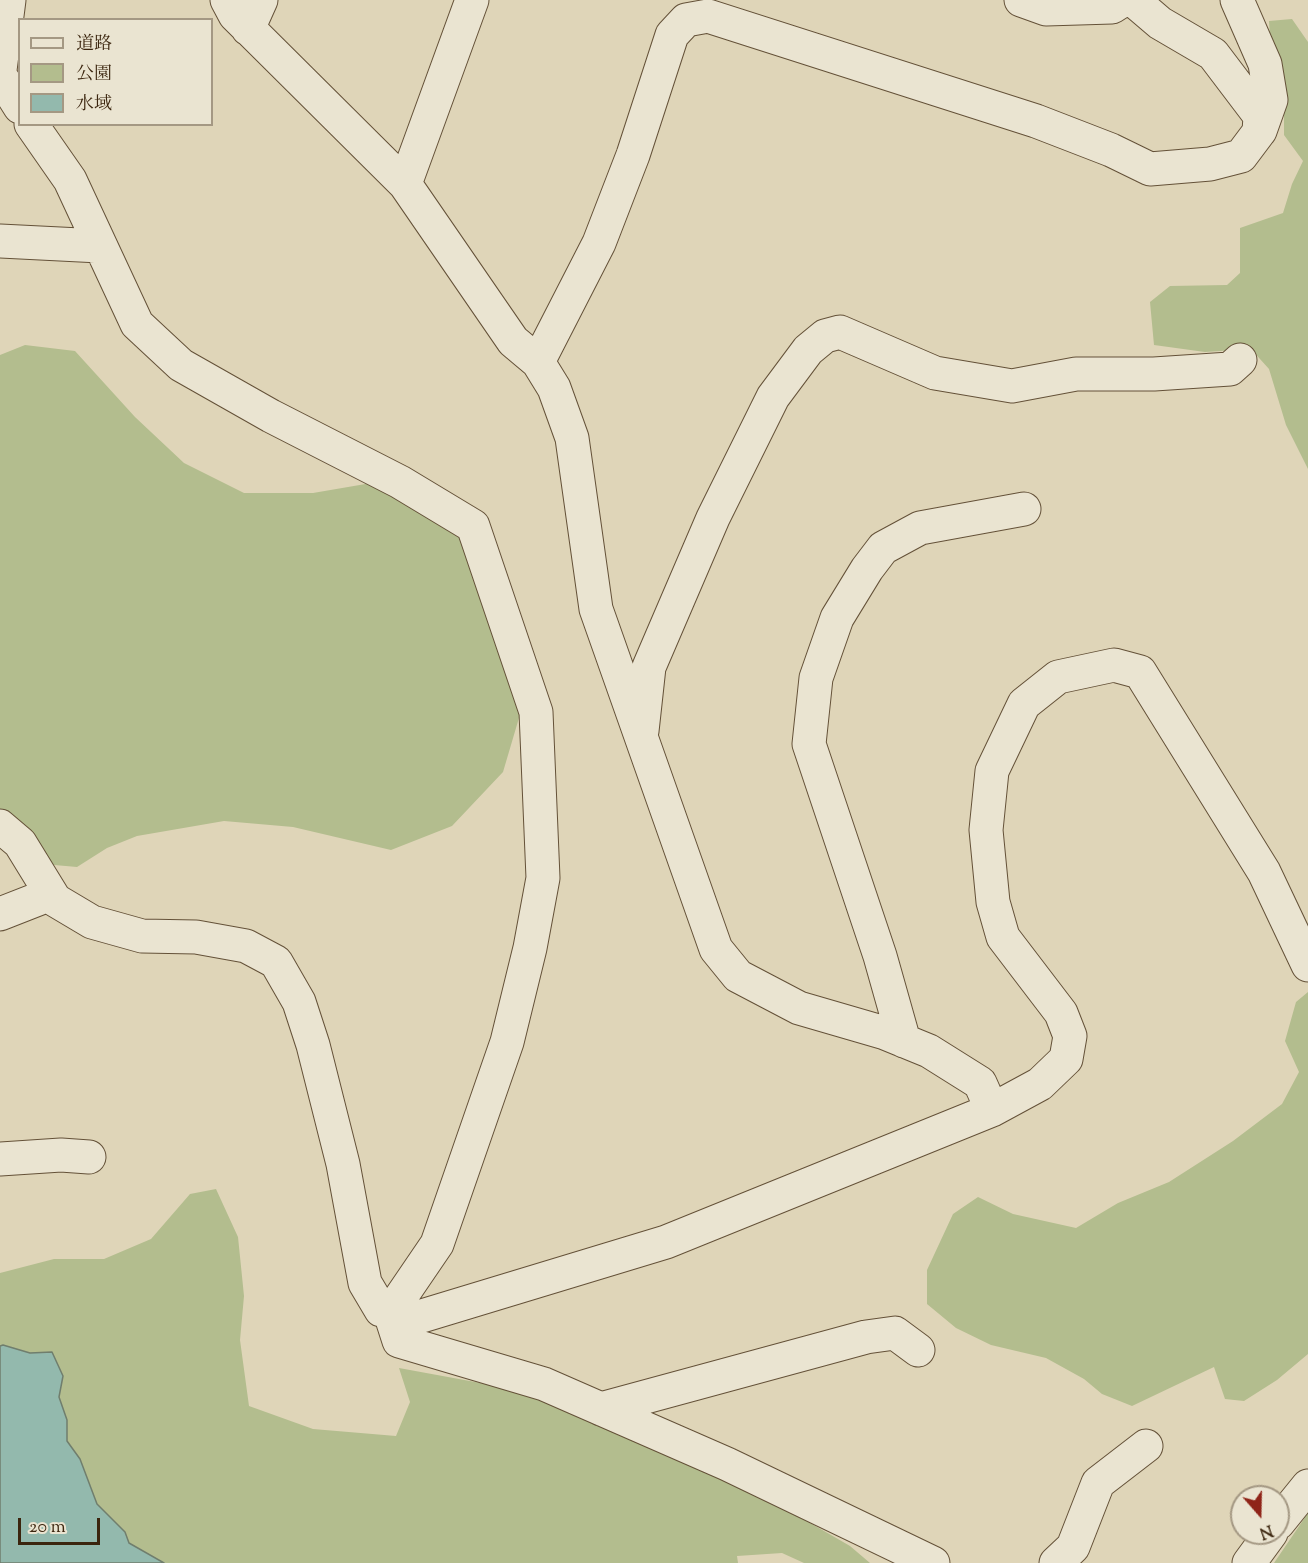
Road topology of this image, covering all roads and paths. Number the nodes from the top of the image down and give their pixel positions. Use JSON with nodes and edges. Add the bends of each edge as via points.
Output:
{"nodes":[{"id":1,"x":9,"y":0,"type":"edge"},
{"id":2,"x":227,"y":0,"type":"edge"},
{"id":3,"x":472,"y":0,"type":"edge"},
{"id":4,"x":1021,"y":0,"type":"edge"},
{"id":5,"x":1124,"y":0,"type":"edge"},
{"id":6,"x":1133,"y":0,"type":"edge"},
{"id":7,"x":1237,"y":0,"type":"edge"},
{"id":8,"x":255,"y":14,"type":"edge"},
{"id":9,"x":0,"y":70,"type":"edge"},
{"id":10,"x":0,"y":75,"type":"edge"},
{"id":11,"x":18,"y":104,"type":"edge"},
{"id":12,"x":32,"y":126,"type":"edge"},
{"id":13,"x":1259,"y":132,"type":"junction"},
{"id":14,"x":405,"y":184,"type":"junction"},
{"id":15,"x":0,"y":241,"type":"edge"},
{"id":16,"x":100,"y":246,"type":"junction"},
{"id":17,"x":1240,"y":360,"type":"dead end"},
{"id":18,"x":538,"y":362,"type":"junction"},
{"id":19,"x":1024,"y":509,"type":"dead end"},
{"id":20,"x":642,"y":739,"type":"junction"},
{"id":21,"x":0,"y":826,"type":"edge"},
{"id":22,"x":51,"y":894,"type":"junction"},
{"id":23,"x":0,"y":914,"type":"edge"},
{"id":24,"x":1308,"y":965,"type":"edge"},
{"id":25,"x":904,"y":1041,"type":"junction"},
{"id":26,"x":992,"y":1110,"type":"junction"},
{"id":27,"x":89,"y":1156,"type":"dead end"},
{"id":28,"x":0,"y":1159,"type":"edge"},
{"id":29,"x":390,"y":1313,"type":"junction"},
{"id":30,"x":918,"y":1350,"type":"dead end"},
{"id":31,"x":601,"y":1409,"type":"junction"},
{"id":32,"x":1146,"y":1446,"type":"dead end"},
{"id":33,"x":1308,"y":1486,"type":"edge"},
{"id":34,"x":1290,"y":1508,"type":"edge"},
{"id":35,"x":1262,"y":1545,"type":"edge"},
{"id":36,"x":933,"y":1563,"type":"edge"},
{"id":37,"x":1056,"y":1563,"type":"edge"},
{"id":38,"x":1249,"y":1563,"type":"edge"}],
"edges":[{"from":1,"to":9,"type":"street"},
{"from":2,"to":8,"type":"street","via":[[234,15]]},
{"from":3,"to":14,"type":"street"},
{"from":4,"to":5,"type":"street","via":[[1046,9],[1112,7]]},
{"from":6,"to":13,"type":"street","via":[[1160,23],[1213,54],[1260,116]]},
{"from":7,"to":13,"type":"street","via":[[1265,64],[1271,100]]},
{"from":8,"to":14,"type":"street"},
{"from":10,"to":11,"type":"street"},
{"from":12,"to":16,"type":"street","via":[[70,180]]},
{"from":13,"to":18,"type":"street","via":[[1241,156],[1210,164],[1150,170],[1036,121],[708,16],[686,20],[672,35],[599,243]]},
{"from":14,"to":18,"type":"street","via":[[513,340]]},
{"from":15,"to":16,"type":"street"},
{"from":16,"to":29,"type":"street","via":[[137,324],[182,365],[400,482],[473,526],[536,712],[543,878],[530,948],[507,1042],[437,1244]]},
{"from":17,"to":20,"type":"street","via":[[1230,369],[1076,374],[1012,386],[935,373],[840,332],[825,336],[808,350],[773,397],[713,518],[649,667]]},
{"from":18,"to":20,"type":"street","via":[[554,388],[572,438],[596,609]]},
{"from":19,"to":25,"type":"street","via":[[920,528],[883,548],[837,618],[816,678],[809,744]]},
{"from":20,"to":25,"type":"street","via":[[716,949],[738,976],[799,1008]]},
{"from":21,"to":22,"type":"street","via":[[20,843]]},
{"from":22,"to":23,"type":"street"},
{"from":22,"to":29,"type":"street","via":[[92,922],[142,936],[196,937],[246,946],[276,962],[299,1002],[313,1045],[343,1164],[365,1283],[381,1310]]},
{"from":24,"to":26,"type":"street","via":[[1264,872],[1140,672],[1114,665],[1058,677],[1024,704],[992,771],[986,830],[993,902],[1003,937],[1061,1013],[1070,1036],[1066,1059],[1040,1084]]},
{"from":25,"to":26,"type":"street","via":[[929,1051],[980,1083]]},
{"from":26,"to":29,"type":"street","via":[[666,1242],[412,1319]]},
{"from":27,"to":28,"type":"street"},
{"from":29,"to":31,"type":"street","via":[[399,1341],[544,1384]]},
{"from":30,"to":31,"type":"street","via":[[895,1333],[866,1337]]},
{"from":31,"to":36,"type":"street"},
{"from":32,"to":37,"type":"street","via":[[1098,1483],[1073,1547]]},
{"from":33,"to":34,"type":"street"},
{"from":35,"to":38,"type":"street"}]}
